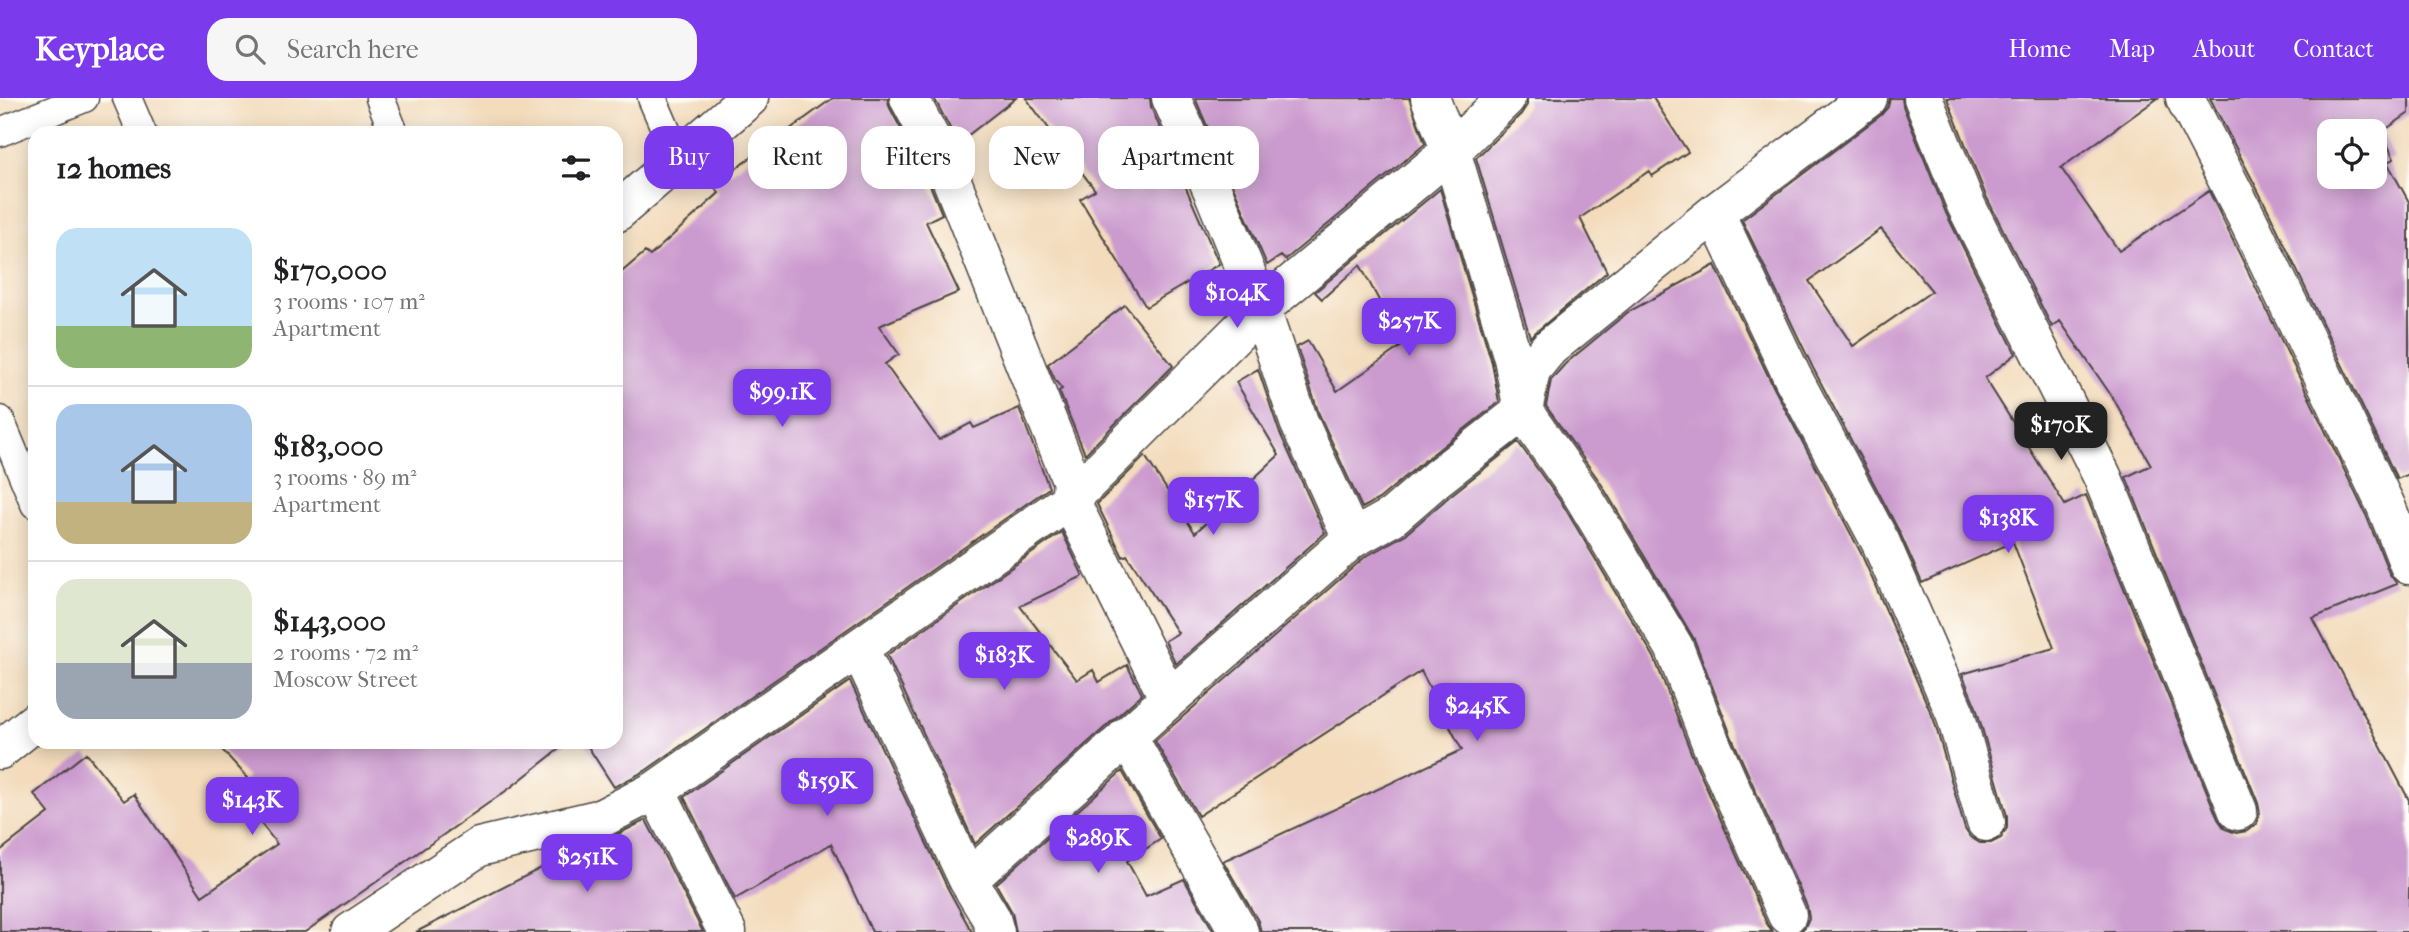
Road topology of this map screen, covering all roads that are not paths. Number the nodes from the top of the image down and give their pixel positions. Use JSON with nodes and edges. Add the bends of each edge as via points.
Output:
{"nodes":[{"id":1,"x":84,"y":98,"type":"edge"},
{"id":2,"x":127,"y":98,"type":"edge"},
{"id":3,"x":380,"y":98,"type":"edge"},
{"id":4,"x":652,"y":98,"type":"edge"},
{"id":5,"x":749,"y":98,"type":"edge"},
{"id":6,"x":909,"y":98,"type":"edge"},
{"id":7,"x":1171,"y":98,"type":"edge"},
{"id":8,"x":1430,"y":98,"type":"edge"},
{"id":9,"x":1506,"y":98,"type":"edge"},
{"id":10,"x":1868,"y":98,"type":"edge"},
{"id":11,"x":1923,"y":98,"type":"edge"},
{"id":12,"x":2185,"y":98,"type":"edge"},
{"id":13,"x":139,"y":126,"type":"edge"},
{"id":14,"x":391,"y":126,"type":"edge"},
{"id":15,"x":664,"y":126,"type":"edge"},
{"id":16,"x":716,"y":126,"type":"edge"},
{"id":17,"x":0,"y":132,"type":"edge"},
{"id":18,"x":1451,"y":151,"type":"junction"},
{"id":19,"x":644,"y":188,"type":"edge"},
{"id":20,"x":623,"y":207,"type":"edge"},
{"id":21,"x":1716,"y":213,"type":"junction"},
{"id":22,"x":1261,"y":309,"type":"junction"},
{"id":23,"x":1523,"y":411,"type":"junction"},
{"id":24,"x":0,"y":420,"type":"edge"},
{"id":25,"x":28,"y":487,"type":"edge"},
{"id":26,"x":1070,"y":499,"type":"junction"},
{"id":27,"x":1353,"y":539,"type":"junction"},
{"id":28,"x":2409,"y":565,"type":"edge"},
{"id":29,"x":859,"y":648,"type":"junction"},
{"id":30,"x":1169,"y":699,"type":"junction"},
{"id":31,"x":28,"y":728,"type":"edge"},
{"id":32,"x":1127,"y":736,"type":"junction"},
{"id":33,"x":0,"y":750,"type":"edge"},
{"id":34,"x":656,"y":790,"type":"junction"},
{"id":35,"x":2238,"y":811,"type":"dead end"},
{"id":36,"x":1986,"y":822,"type":"dead end"},
{"id":37,"x":968,"y":880,"type":"junction"},
{"id":38,"x":1787,"y":915,"type":"dead end"},
{"id":39,"x":351,"y":932,"type":"edge"},
{"id":40,"x":727,"y":932,"type":"edge"},
{"id":41,"x":995,"y":932,"type":"edge"},
{"id":42,"x":1239,"y":932,"type":"edge"}],
"edges":[{"from":1,"to":17,"type":"lane"},
{"from":2,"to":13,"type":"lane"},
{"from":3,"to":14,"type":"lane"},
{"from":4,"to":15,"type":"lane"},
{"from":5,"to":16,"type":"street"},
{"from":6,"to":26,"type":"street","via":[[948,171],[1072,482]]},
{"from":7,"to":22,"type":"street"},
{"from":8,"to":18,"type":"street"},
{"from":9,"to":18,"type":"street"},
{"from":10,"to":21,"type":"street"},
{"from":11,"to":35,"type":"street","via":[[1966,205],[2102,476]]},
{"from":12,"to":28,"type":"street","via":[[2386,506]]},
{"from":18,"to":22,"type":"street"},
{"from":18,"to":23,"type":"street","via":[[1513,358]]},
{"from":19,"to":20,"type":"street"},
{"from":21,"to":23,"type":"street","via":[[1549,348],[1531,370]]},
{"from":21,"to":36,"type":"street","via":[[1793,378],[1881,543],[1955,713]]},
{"from":22,"to":26,"type":"street"},
{"from":22,"to":27,"type":"street","via":[[1299,422]]},
{"from":23,"to":27,"type":"street","via":[[1392,517]]},
{"from":23,"to":38,"type":"street","via":[[1581,493],[1674,647]]},
{"from":24,"to":25,"type":"lane"},
{"from":26,"to":29,"type":"street"},
{"from":26,"to":30,"type":"street"},
{"from":27,"to":30,"type":"street"},
{"from":29,"to":34,"type":"street"},
{"from":29,"to":37,"type":"street"},
{"from":30,"to":32,"type":"street"},
{"from":31,"to":33,"type":"street"},
{"from":32,"to":37,"type":"street"},
{"from":32,"to":42,"type":"street"},
{"from":34,"to":39,"type":"street","via":[[603,818],[479,848]]},
{"from":34,"to":40,"type":"street"},
{"from":37,"to":41,"type":"street"}]}
